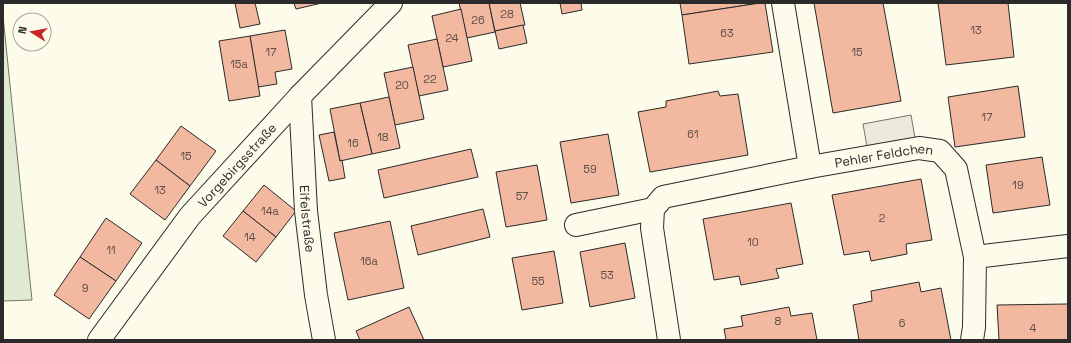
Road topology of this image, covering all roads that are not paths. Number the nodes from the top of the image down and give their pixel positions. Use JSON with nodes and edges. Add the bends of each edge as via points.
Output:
{"nodes":[{"id":1,"x":391,"y":3,"type":"edge"},
{"id":2,"x":784,"y":3,"type":"edge"},
{"id":3,"x":300,"y":96,"type":"junction"},
{"id":4,"x":810,"y":167,"type":"junction"},
{"id":5,"x":653,"y":209,"type":"junction"},
{"id":6,"x":576,"y":225,"type":"dead end"},
{"id":7,"x":1068,"y":246,"type":"edge"},
{"id":8,"x":975,"y":258,"type":"junction"},
{"id":9,"x":99,"y":340,"type":"edge"},
{"id":10,"x":324,"y":340,"type":"edge"},
{"id":11,"x":668,"y":340,"type":"edge"},
{"id":12,"x":972,"y":340,"type":"edge"}],
"edges":[{"from":1,"to":3,"type":"street","name":"Vorgebirgsstraße"},
{"from":2,"to":4,"type":"street"},
{"from":3,"to":9,"type":"street","name":"Vorgebirgsstraße","via":[[190,216]]},
{"from":3,"to":10,"type":"street","name":"Eifelstraße","via":[[306,211]]},
{"from":4,"to":5,"type":"street","name":"Pehler Feldchen","via":[[663,197]]},
{"from":4,"to":8,"type":"street","name":"Pehler Feldchen","via":[[919,148],[940,151],[956,169]]},
{"from":5,"to":6,"type":"street"},
{"from":5,"to":11,"type":"street","via":[[652,228]]},
{"from":7,"to":8,"type":"street"},
{"from":8,"to":12,"type":"street","name":"Pehler Feldchen"}]}
